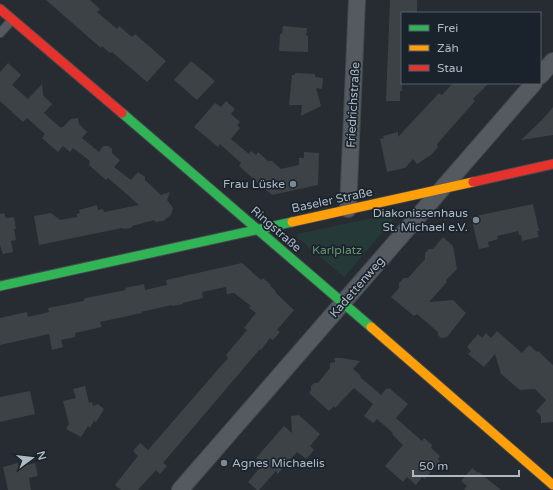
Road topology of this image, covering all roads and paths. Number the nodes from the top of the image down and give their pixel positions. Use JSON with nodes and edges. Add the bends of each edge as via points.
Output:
{"nodes":[{"id":1,"x":357,"y":0,"type":"edge"},
{"id":2,"x":0,"y":9,"type":"edge"},
{"id":3,"x":12,"y":20,"type":"junction"},
{"id":4,"x":0,"y":33,"type":"edge"},
{"id":5,"x":553,"y":61,"type":"edge"},
{"id":6,"x":541,"y":75,"type":"edge"},
{"id":7,"x":533,"y":84,"type":"edge"},
{"id":8,"x":553,"y":164,"type":"edge"},
{"id":9,"x":442,"y":188,"type":"junction"},
{"id":10,"x":348,"y":209,"type":"junction"},
{"id":11,"x":258,"y":229,"type":"junction"},
{"id":12,"x":0,"y":286,"type":"edge"},
{"id":13,"x":343,"y":303,"type":"junction"},
{"id":14,"x":553,"y":485,"type":"edge"},
{"id":15,"x":180,"y":490,"type":"edge"}],
"edges":[{"from":1,"to":10,"type":"street","name":"Friedrichstraße"},
{"from":2,"to":3,"type":"street","name":"Ringstraße"},
{"from":3,"to":4,"type":"lane"},
{"from":3,"to":11,"type":"street","name":"Ringstraße"},
{"from":5,"to":6,"type":"street"},
{"from":7,"to":9,"type":"street","name":"Kadettenweg"},
{"from":8,"to":9,"type":"street","name":"Baseler Straße"},
{"from":9,"to":10,"type":"street","name":"Baseler Straße"},
{"from":9,"to":13,"type":"street","name":"Kadettenweg"},
{"from":10,"to":11,"type":"street","name":"Baseler Straße"},
{"from":11,"to":12,"type":"street","name":"Baseler Straße"},
{"from":11,"to":13,"type":"street","name":"Ringstraße"},
{"from":13,"to":14,"type":"street","name":"Ringstraße"},
{"from":13,"to":15,"type":"street","name":"Kadettenweg"}]}
